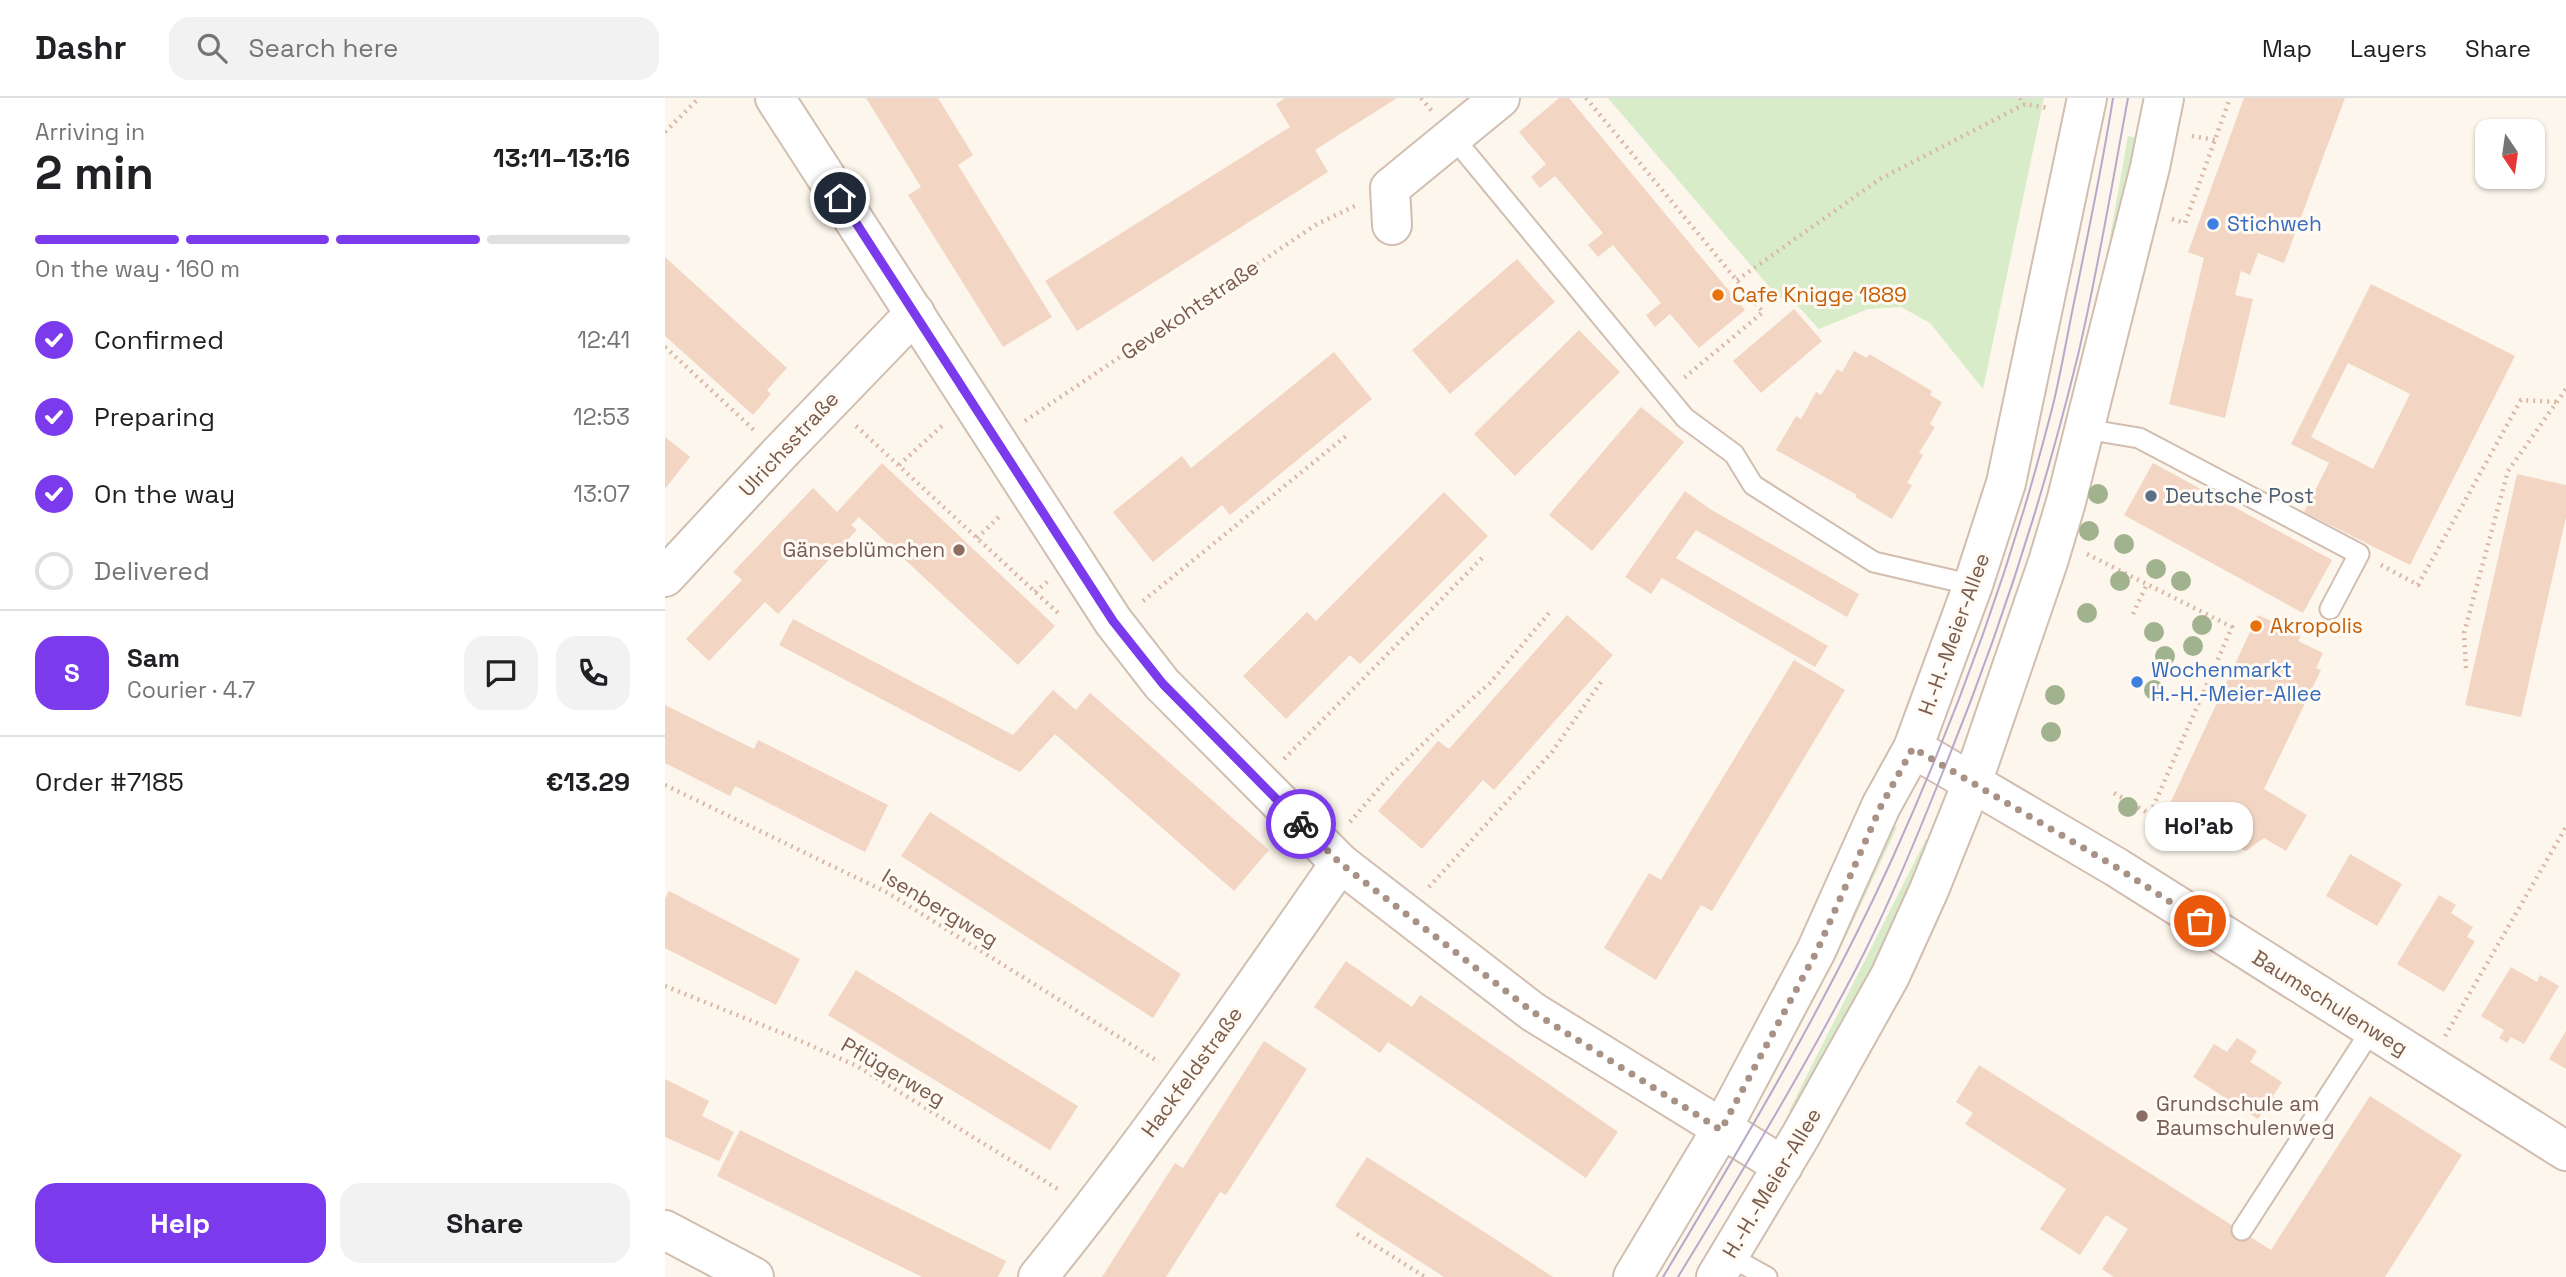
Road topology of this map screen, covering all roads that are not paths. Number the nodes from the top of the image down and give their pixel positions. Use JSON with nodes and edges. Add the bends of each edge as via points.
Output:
{"nodes":[{"id":1,"x":1500,"y":98,"type":"edge"},
{"id":2,"x":2164,"y":98,"type":"edge"},
{"id":3,"x":782,"y":100,"type":"edge"},
{"id":4,"x":2085,"y":106,"type":"edge"},
{"id":5,"x":1453,"y":137,"type":"junction"},
{"id":6,"x":1391,"y":206,"type":"road end"},
{"id":7,"x":915,"y":313,"type":"junction"},
{"id":8,"x":2085,"y":429,"type":"junction"},
{"id":9,"x":665,"y":577,"type":"edge"},
{"id":10,"x":1973,"y":585,"type":"junction"},
{"id":11,"x":2330,"y":608,"type":"dead end"},
{"id":12,"x":1913,"y":748,"type":"junction"},
{"id":13,"x":1972,"y":783,"type":"junction"},
{"id":14,"x":1333,"y":856,"type":"junction"},
{"id":15,"x":2372,"y":1029,"type":"junction"},
{"id":16,"x":1721,"y":1130,"type":"junction"},
{"id":17,"x":2566,"y":1151,"type":"edge"},
{"id":18,"x":1783,"y":1166,"type":"junction"},
{"id":19,"x":665,"y":1230,"type":"edge"},
{"id":20,"x":2242,"y":1230,"type":"dead end"},
{"id":21,"x":1723,"y":1266,"type":"edge"},
{"id":22,"x":754,"y":1277,"type":"edge"},
{"id":23,"x":1038,"y":1277,"type":"edge"},
{"id":24,"x":1633,"y":1277,"type":"edge"},
{"id":25,"x":1767,"y":1277,"type":"edge"}],
"edges":[{"from":1,"to":5,"type":"street"},
{"from":2,"to":8,"type":"street","name":"H.-H.-Meier-Allee"},
{"from":3,"to":7,"type":"street"},
{"from":4,"to":10,"type":"street","name":"H.-H.-Meier-Allee","via":[[2006,483]]},
{"from":5,"to":6,"type":"street"},
{"from":5,"to":10,"type":"lane","via":[[1685,418],[1734,454],[1753,485],[1874,562]]},
{"from":7,"to":9,"type":"street","name":"Ulrichsstraße"},
{"from":7,"to":14,"type":"street","via":[[1113,621],[1163,684]]},
{"from":8,"to":11,"type":"lane","via":[[2139,438],[2359,554]]},
{"from":8,"to":13,"type":"street","name":"H.-H.-Meier-Allee","via":[[2055,538]]},
{"from":10,"to":12,"type":"street","name":"H.-H.-Meier-Allee"},
{"from":12,"to":13,"type":"street","name":"Baumschulenweg"},
{"from":12,"to":16,"type":"street","name":"H.-H.-Meier-Allee","via":[[1881,806],[1817,951]]},
{"from":13,"to":15,"type":"street","name":"Baumschulenweg","via":[[2116,867]]},
{"from":13,"to":18,"type":"street","name":"H.-H.-Meier-Allee","via":[[1889,976]]},
{"from":14,"to":16,"type":"street","via":[[1533,1012]]},
{"from":14,"to":23,"type":"street","name":"Hackfeldstraße","via":[[1266,970]]},
{"from":15,"to":17,"type":"street","name":"Baumschulenweg"},
{"from":15,"to":20,"type":"lane"},
{"from":16,"to":18,"type":"street"},
{"from":16,"to":24,"type":"street","name":"H.-H.-Meier-Allee"},
{"from":18,"to":21,"type":"street","name":"H.-H.-Meier-Allee"},
{"from":19,"to":22,"type":"street"},
{"from":21,"to":25,"type":"lane"}]}
